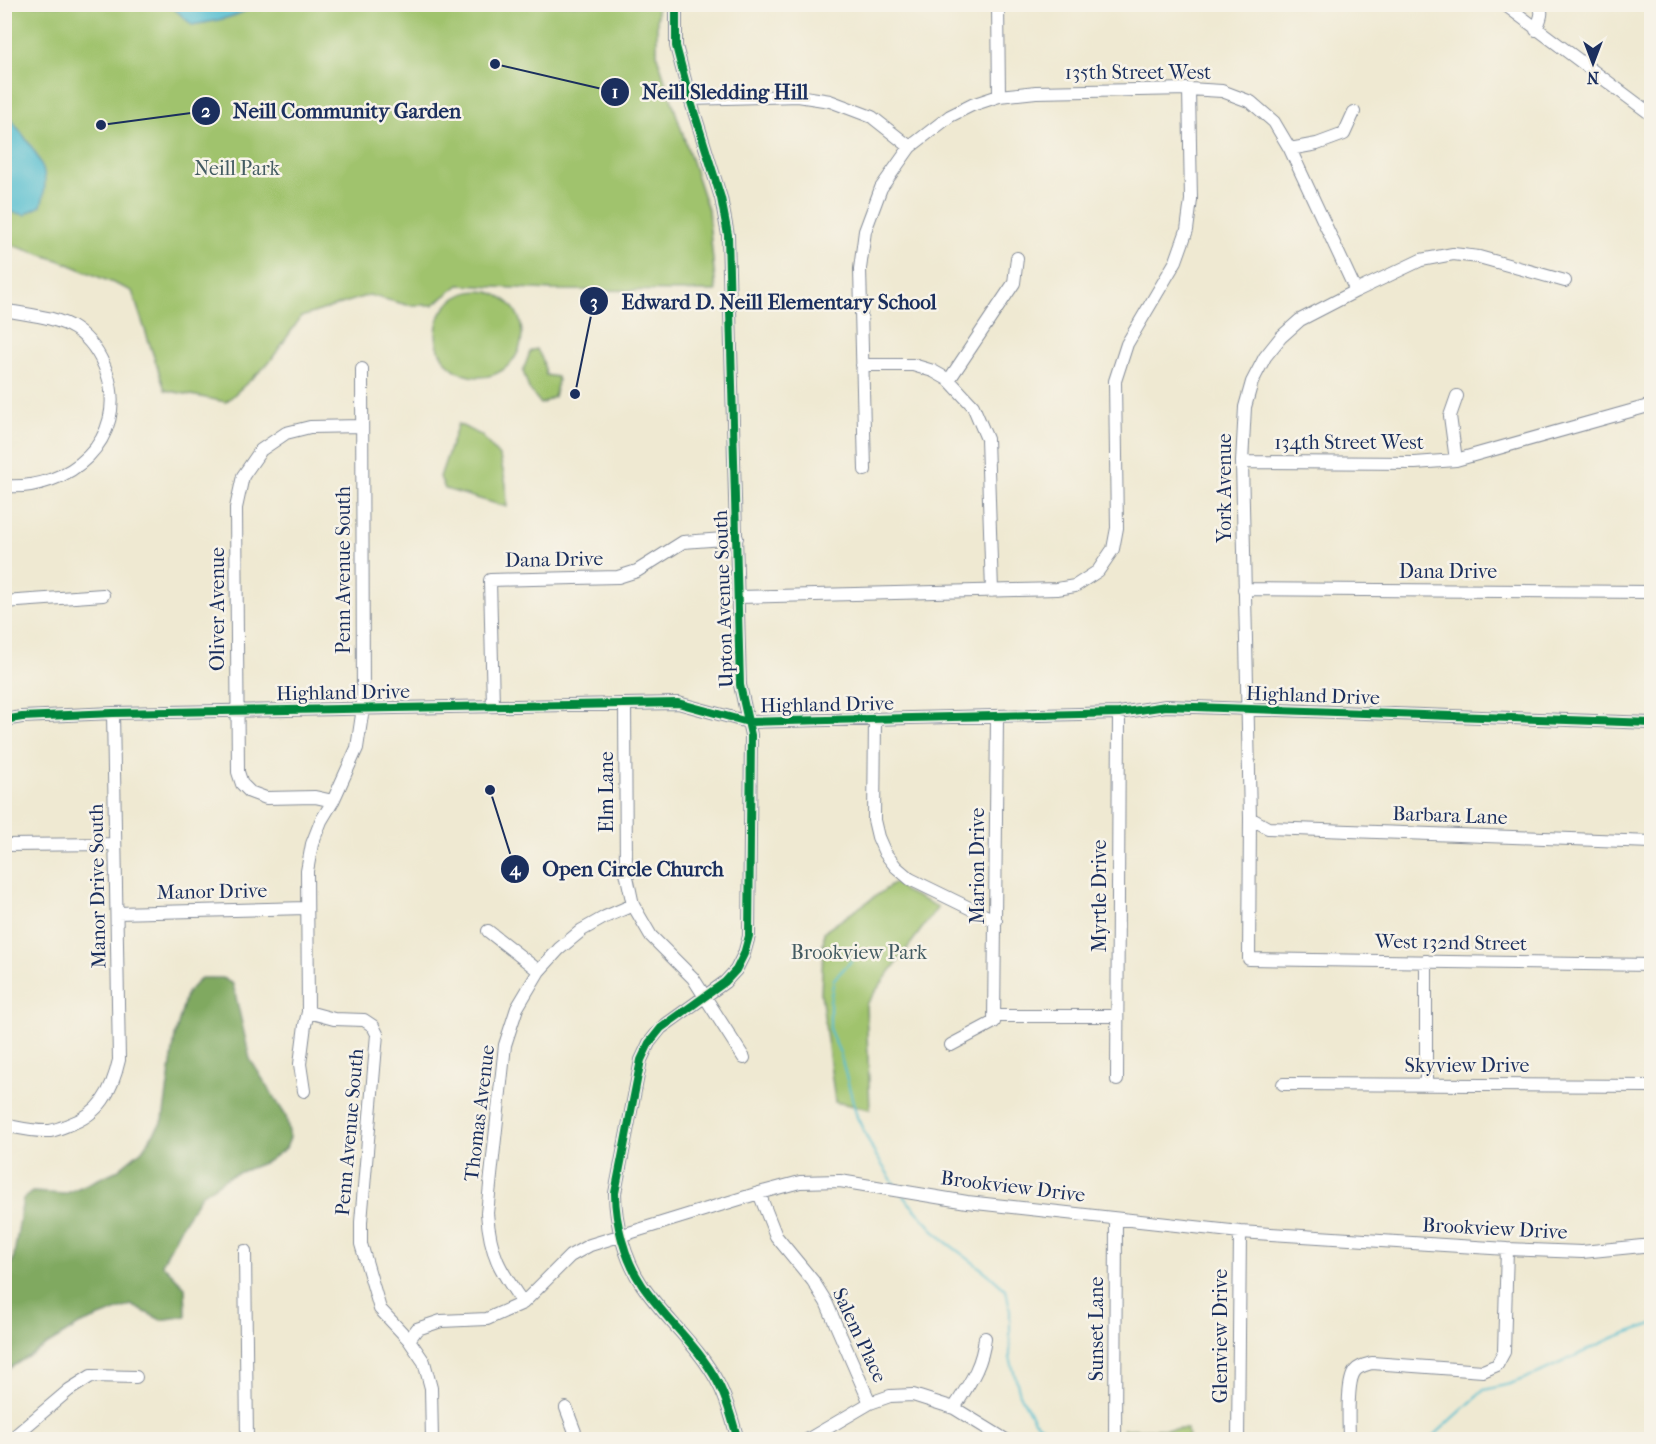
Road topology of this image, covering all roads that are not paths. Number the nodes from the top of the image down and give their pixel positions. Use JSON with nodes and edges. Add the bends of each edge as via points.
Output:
{"nodes":[{"id":1,"x":676,"y":4,"type":"edge"},
{"id":2,"x":998,"y":4,"type":"edge"},
{"id":3,"x":1504,"y":4,"type":"edge"},
{"id":4,"x":1538,"y":4,"type":"edge"},
{"id":5,"x":1536,"y":30,"type":"junction"},
{"id":6,"x":1189,"y":89,"type":"junction"},
{"id":7,"x":999,"y":96,"type":"junction"},
{"id":8,"x":690,"y":99,"type":"junction"},
{"id":9,"x":1354,"y":112,"type":"dead end"},
{"id":10,"x":1652,"y":115,"type":"edge"},
{"id":11,"x":910,"y":147,"type":"junction"},
{"id":12,"x":1290,"y":148,"type":"junction"},
{"id":13,"x":1017,"y":258,"type":"dead end"},
{"id":14,"x":1566,"y":281,"type":"dead end"},
{"id":15,"x":1356,"y":291,"type":"junction"},
{"id":16,"x":4,"y":310,"type":"edge"},
{"id":17,"x":862,"y":365,"type":"junction"},
{"id":18,"x":362,"y":369,"type":"dead end"},
{"id":19,"x":948,"y":380,"type":"junction"},
{"id":20,"x":1457,"y":396,"type":"dead end"},
{"id":21,"x":1652,"y":405,"type":"edge"},
{"id":22,"x":362,"y":426,"type":"junction"},
{"id":23,"x":1456,"y":460,"type":"junction"},
{"id":24,"x":1242,"y":462,"type":"junction"},
{"id":25,"x":865,"y":470,"type":"dead end"},
{"id":26,"x":4,"y":486,"type":"edge"},
{"id":27,"x":737,"y":538,"type":"junction"},
{"id":28,"x":1244,"y":589,"type":"junction"},
{"id":29,"x":992,"y":591,"type":"junction"},
{"id":30,"x":1652,"y":592,"type":"edge"},
{"id":31,"x":103,"y":595,"type":"dead end"},
{"id":32,"x":738,"y":597,"type":"junction"},
{"id":33,"x":4,"y":602,"type":"edge"},
{"id":34,"x":625,"y":704,"type":"junction"},
{"id":35,"x":493,"y":705,"type":"junction"},
{"id":36,"x":363,"y":708,"type":"junction"},
{"id":37,"x":1248,"y":709,"type":"junction"},
{"id":38,"x":237,"y":710,"type":"junction"},
{"id":39,"x":113,"y":713,"type":"junction"},
{"id":40,"x":1119,"y":713,"type":"junction"},
{"id":41,"x":997,"y":716,"type":"junction"},
{"id":42,"x":875,"y":719,"type":"junction"},
{"id":43,"x":4,"y":720,"type":"edge"},
{"id":44,"x":748,"y":722,"type":"junction"},
{"id":45,"x":1652,"y":723,"type":"edge"},
{"id":46,"x":333,"y":801,"type":"junction"},
{"id":47,"x":1250,"y":818,"type":"junction"},
{"id":48,"x":1652,"y":842,"type":"edge"},
{"id":49,"x":115,"y":844,"type":"junction"},
{"id":50,"x":4,"y":845,"type":"edge"},
{"id":51,"x":633,"y":904,"type":"junction"},
{"id":52,"x":307,"y":908,"type":"junction"},
{"id":53,"x":117,"y":913,"type":"junction"},
{"id":54,"x":996,"y":921,"type":"junction"},
{"id":55,"x":488,"y":931,"type":"dead end"},
{"id":56,"x":1249,"y":959,"type":"joint"},
{"id":57,"x":1426,"y":961,"type":"junction"},
{"id":58,"x":1652,"y":965,"type":"edge"},
{"id":59,"x":539,"y":971,"type":"junction"},
{"id":60,"x":706,"y":997,"type":"junction"},
{"id":61,"x":308,"y":1012,"type":"junction"},
{"id":62,"x":995,"y":1016,"type":"junction"},
{"id":63,"x":1118,"y":1016,"type":"junction"},
{"id":64,"x":951,"y":1044,"type":"dead end"},
{"id":65,"x":744,"y":1058,"type":"dead end"},
{"id":66,"x":1117,"y":1080,"type":"dead end"},
{"id":67,"x":1283,"y":1084,"type":"dead end"},
{"id":68,"x":1426,"y":1085,"type":"junction"},
{"id":69,"x":1652,"y":1086,"type":"edge"},
{"id":70,"x":304,"y":1091,"type":"dead end"},
{"id":71,"x":4,"y":1125,"type":"edge"},
{"id":72,"x":759,"y":1193,"type":"junction"},
{"id":73,"x":1116,"y":1219,"type":"junction"},
{"id":74,"x":1240,"y":1232,"type":"junction"},
{"id":75,"x":621,"y":1235,"type":"junction"},
{"id":76,"x":1652,"y":1245,"type":"edge"},
{"id":77,"x":1506,"y":1249,"type":"junction"},
{"id":78,"x":245,"y":1251,"type":"dead end"},
{"id":79,"x":523,"y":1303,"type":"junction"},
{"id":80,"x":985,"y":1338,"type":"dead end"},
{"id":81,"x":409,"y":1340,"type":"junction"},
{"id":82,"x":136,"y":1377,"type":"dead end"},
{"id":83,"x":870,"y":1403,"type":"junction"},
{"id":84,"x":566,"y":1408,"type":"dead end"},
{"id":85,"x":954,"y":1408,"type":"junction"},
{"id":86,"x":10,"y":1440,"type":"edge"},
{"id":87,"x":247,"y":1440,"type":"edge"},
{"id":88,"x":432,"y":1440,"type":"edge"},
{"id":89,"x":578,"y":1440,"type":"edge"},
{"id":90,"x":738,"y":1440,"type":"edge"},
{"id":91,"x":807,"y":1440,"type":"edge"},
{"id":92,"x":1006,"y":1440,"type":"edge"},
{"id":93,"x":1115,"y":1440,"type":"edge"},
{"id":94,"x":1238,"y":1440,"type":"edge"},
{"id":95,"x":1349,"y":1440,"type":"edge"}],
"edges":[{"from":1,"to":8,"type":"street","name":"Upton Avenue South","via":[[676,45]]},
{"from":2,"to":7,"type":"street"},
{"from":3,"to":5,"type":"street"},
{"from":4,"to":5,"type":"street","via":[[1542,13]]},
{"from":5,"to":10,"type":"street"},
{"from":6,"to":7,"type":"street","name":"135th Street West"},
{"from":6,"to":12,"type":"street","name":"135th Street West","via":[[1222,91],[1251,102],[1274,122]]},
{"from":6,"to":29,"type":"street","via":[[1191,200],[1187,231],[1176,261],[1127,344],[1115,381],[1117,528],[1113,549],[1098,571],[1075,586]]},
{"from":7,"to":11,"type":"street","name":"135th Street West","via":[[950,116]]},
{"from":8,"to":11,"type":"street","via":[[798,96],[830,101],[872,117]]},
{"from":8,"to":27,"type":"street","name":"Upton Avenue South","via":[[721,198],[728,235]]},
{"from":9,"to":12,"type":"street","via":[[1344,134]]},
{"from":11,"to":17,"type":"street","name":"135th Street West","via":[[881,188],[865,231],[860,269]]},
{"from":12,"to":15,"type":"street","name":"135th Street West"},
{"from":13,"to":19,"type":"street","via":[[1014,283]]},
{"from":14,"to":15,"type":"street","name":"York Avenue","via":[[1479,257],[1453,254],[1421,260]]},
{"from":15,"to":24,"type":"street","name":"York Avenue","via":[[1300,320],[1265,357],[1245,406]]},
{"from":16,"to":26,"type":"street","via":[[57,320],[83,336],[103,363],[111,384],[112,406],[106,430],[82,464],[41,484]]},
{"from":17,"to":19,"type":"street","via":[[913,365]]},
{"from":17,"to":25,"type":"street","name":"135th Street West"},
{"from":18,"to":22,"type":"street","name":"Penn Avenue South"},
{"from":19,"to":29,"type":"street","via":[[974,406],[987,439]]},
{"from":20,"to":23,"type":"street","name":"134th Street West","via":[[1450,416]]},
{"from":21,"to":23,"type":"street","name":"134th Street West"},
{"from":22,"to":36,"type":"street","name":"Penn Avenue South"},
{"from":22,"to":38,"type":"street","name":"Oliver Avenue","via":[[310,427],[286,434],[261,450],[243,476],[236,508]]},
{"from":23,"to":24,"type":"street","name":"134th Street West"},
{"from":24,"to":28,"type":"street","name":"York Avenue"},
{"from":27,"to":32,"type":"street","name":"Upton Avenue South"},
{"from":27,"to":35,"type":"street","name":"Dana Drive","via":[[683,542],[637,571],[618,577],[490,579]]},
{"from":28,"to":30,"type":"street","name":"Dana Drive"},
{"from":28,"to":37,"type":"street","name":"York Avenue"},
{"from":29,"to":32,"type":"street"},
{"from":31,"to":33,"type":"street"},
{"from":32,"to":44,"type":"street","name":"Upton Avenue South","via":[[740,685]]},
{"from":34,"to":35,"type":"street","name":"Highland Drive"},
{"from":34,"to":44,"type":"street","name":"Highland Drive","via":[[678,703]]},
{"from":34,"to":51,"type":"street","name":"Elm Lane","via":[[626,872]]},
{"from":35,"to":36,"type":"street","name":"Highland Drive"},
{"from":36,"to":38,"type":"street","name":"Highland Drive"},
{"from":36,"to":46,"type":"street","name":"Penn Avenue South","via":[[357,748]]},
{"from":37,"to":40,"type":"street","name":"Highland Drive","via":[[1166,706]]},
{"from":37,"to":45,"type":"street","name":"Highland Drive"},
{"from":37,"to":47,"type":"street","name":"York Avenue"},
{"from":38,"to":39,"type":"street","name":"Highland Drive"},
{"from":38,"to":46,"type":"street","name":"Oliver Avenue","via":[[238,772],[250,792],[266,798],[315,797]]},
{"from":39,"to":43,"type":"street","name":"Highland Drive"},
{"from":39,"to":49,"type":"street","name":"Manor Drive South"},
{"from":40,"to":41,"type":"street","name":"Highland Drive"},
{"from":40,"to":63,"type":"street","name":"Myrtle Drive"},
{"from":41,"to":42,"type":"street","name":"Highland Drive"},
{"from":41,"to":54,"type":"street","name":"Marion Drive"},
{"from":42,"to":44,"type":"street","name":"Highland Drive"},
{"from":42,"to":54,"type":"street","via":[[874,820],[885,853],[910,879]]},
{"from":44,"to":60,"type":"street","name":"Upton Avenue South","via":[[749,936],[736,970]]},
{"from":46,"to":52,"type":"street","name":"Penn Avenue South","via":[[312,844]]},
{"from":47,"to":48,"type":"street","name":"Barbara Lane","via":[[1268,828]]},
{"from":47,"to":56,"type":"street","name":"York Avenue"},
{"from":49,"to":50,"type":"street"},
{"from":49,"to":53,"type":"street","name":"Manor Drive South"},
{"from":51,"to":59,"type":"street","name":"Thomas Avenue","via":[[582,930]]},
{"from":51,"to":60,"type":"street","name":"Elm Lane","via":[[651,936],[693,978]]},
{"from":52,"to":53,"type":"street","name":"Manor Drive"},
{"from":52,"to":61,"type":"street","name":"Penn Avenue South"},
{"from":53,"to":71,"type":"street","name":"Manor Drive South","via":[[119,1060],[115,1080],[104,1100],[82,1121],[51,1131]]},
{"from":54,"to":62,"type":"street","name":"Marion Drive"},
{"from":55,"to":59,"type":"street"},
{"from":56,"to":57,"type":"street","name":"West 132nd Street"},
{"from":57,"to":58,"type":"street","name":"West 132nd Street"},
{"from":57,"to":68,"type":"street"},
{"from":59,"to":79,"type":"street","name":"Thomas Avenue","via":[[517,1008],[505,1045],[487,1213],[495,1258]]},
{"from":60,"to":65,"type":"street","name":"Elm Lane"},
{"from":60,"to":75,"type":"street","name":"Upton Avenue South","via":[[661,1028],[641,1060],[615,1192]]},
{"from":61,"to":70,"type":"street","via":[[300,1064]]},
{"from":61,"to":81,"type":"street","name":"Penn Avenue South","via":[[334,1019],[364,1020],[377,1034],[361,1244],[380,1309]]},
{"from":62,"to":63,"type":"street"},
{"from":62,"to":64,"type":"street","via":[[994,1022]]},
{"from":63,"to":66,"type":"street","name":"Myrtle Drive"},
{"from":67,"to":68,"type":"street","name":"Skyview Drive"},
{"from":68,"to":69,"type":"street","name":"Skyview Drive"},
{"from":72,"to":73,"type":"street","name":"Brookview Drive","via":[[800,1182],[840,1181],[967,1202]]},
{"from":72,"to":75,"type":"street","name":"Brookview Drive"},
{"from":72,"to":83,"type":"street","name":"Salem Place","via":[[776,1236],[826,1302]]},
{"from":73,"to":74,"type":"street","name":"Brookview Drive"},
{"from":73,"to":93,"type":"street","name":"Sunset Lane"},
{"from":74,"to":77,"type":"street","name":"Brookview Drive"},
{"from":74,"to":94,"type":"street","name":"Glenview Drive"},
{"from":75,"to":79,"type":"street","name":"Brookview Drive","via":[[570,1256]]},
{"from":75,"to":90,"type":"street","name":"Upton Avenue South","via":[[641,1284],[718,1382]]},
{"from":76,"to":77,"type":"street","name":"Brookview Drive","via":[[1582,1252]]},
{"from":77,"to":95,"type":"street","via":[[1504,1352],[1497,1365],[1483,1371],[1362,1365],[1350,1381]]},
{"from":78,"to":87,"type":"street"},
{"from":79,"to":81,"type":"street","name":"Brookview Drive","via":[[487,1318],[425,1326],[417,1329]]},
{"from":80,"to":85,"type":"street","via":[[975,1376]]},
{"from":81,"to":88,"type":"street","name":"Penn Avenue South","via":[[424,1362],[431,1388]]},
{"from":82,"to":86,"type":"street","via":[[91,1376]]},
{"from":83,"to":85,"type":"street","via":[[890,1396],[913,1395]]},
{"from":83,"to":91,"type":"street"},
{"from":84,"to":89,"type":"street"},
{"from":85,"to":92,"type":"street"}]}
